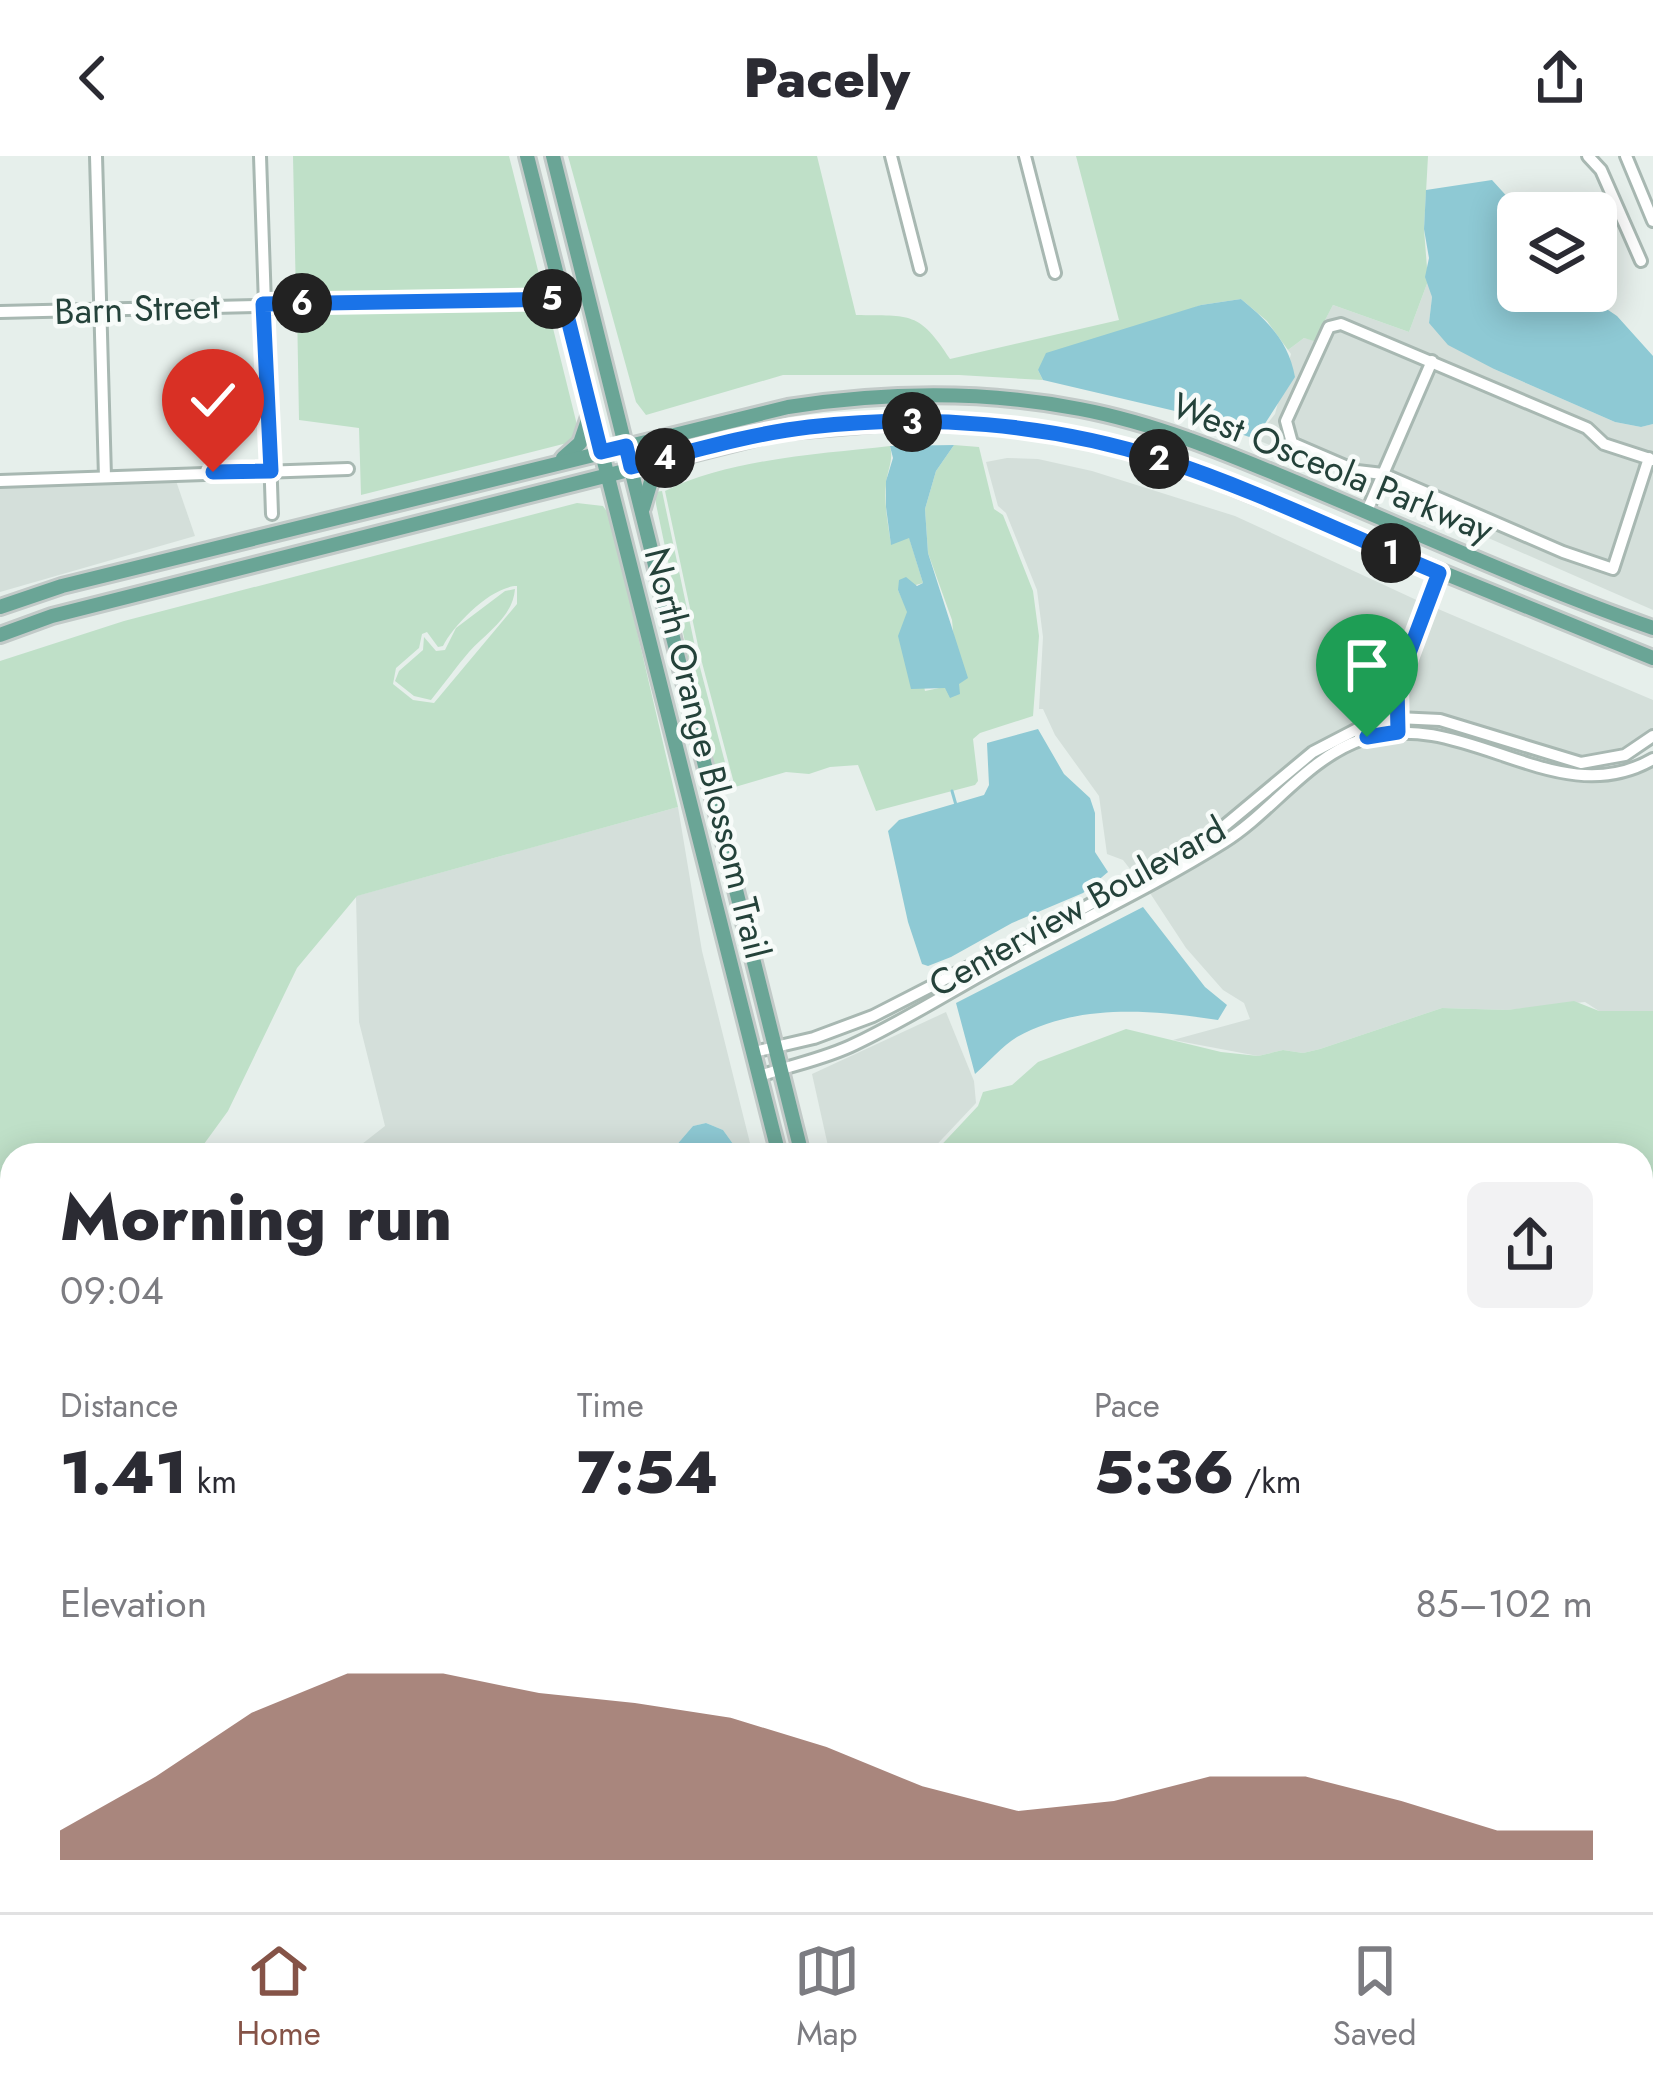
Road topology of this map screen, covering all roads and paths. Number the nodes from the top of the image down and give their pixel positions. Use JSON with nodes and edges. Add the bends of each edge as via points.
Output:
{"nodes":[{"id":1,"x":96,"y":156,"type":"edge"},
{"id":2,"x":260,"y":156,"type":"edge"},
{"id":3,"x":527,"y":156,"type":"edge"},
{"id":4,"x":553,"y":156,"type":"edge"},
{"id":5,"x":891,"y":156,"type":"edge"},
{"id":6,"x":1025,"y":156,"type":"edge"},
{"id":7,"x":1588,"y":156,"type":"edge"},
{"id":8,"x":1626,"y":156,"type":"edge"},
{"id":9,"x":1653,"y":221,"type":"edge"},
{"id":10,"x":1641,"y":262,"type":"dead end"},
{"id":11,"x":920,"y":269,"type":"dead end"},
{"id":12,"x":1054,"y":273,"type":"dead end"},
{"id":13,"x":563,"y":299,"type":"junction"},
{"id":14,"x":263,"y":304,"type":"junction"},
{"id":15,"x":100,"y":309,"type":"junction"},
{"id":16,"x":0,"y":312,"type":"edge"},
{"id":17,"x":1432,"y":361,"type":"junction"},
{"id":18,"x":591,"y":410,"type":"junction"},
{"id":19,"x":626,"y":446,"type":"junction"},
{"id":20,"x":601,"y":452,"type":"junction"},
{"id":21,"x":685,"y":454,"type":"junction"},
{"id":22,"x":1651,"y":459,"type":"edge"},
{"id":23,"x":554,"y":464,"type":"junction"},
{"id":24,"x":631,"y":467,"type":"junction"},
{"id":25,"x":348,"y":469,"type":"dead end"},
{"id":26,"x":271,"y":471,"type":"junction"},
{"id":27,"x":606,"y":473,"type":"junction"},
{"id":28,"x":1383,"y":474,"type":"junction"},
{"id":29,"x":105,"y":477,"type":"junction"},
{"id":30,"x":0,"y":481,"type":"edge"},
{"id":31,"x":642,"y":511,"type":"junction"},
{"id":32,"x":1367,"y":512,"type":"junction"},
{"id":33,"x":272,"y":514,"type":"dead end"},
{"id":34,"x":1439,"y":573,"type":"junction"},
{"id":35,"x":0,"y":607,"type":"edge"},
{"id":36,"x":1653,"y":628,"type":"edge"},
{"id":37,"x":0,"y":635,"type":"edge"},
{"id":38,"x":1653,"y":658,"type":"edge"},
{"id":39,"x":1397,"y":725,"type":"junction"},
{"id":40,"x":1653,"y":736,"type":"edge"},
{"id":41,"x":1653,"y":759,"type":"edge"},
{"id":42,"x":1606,"y":761,"type":"junction"},
{"id":43,"x":1608,"y":777,"type":"junction"},
{"id":44,"x":914,"y":1003,"type":"junction"},
{"id":45,"x":775,"y":1047,"type":"junction"},
{"id":46,"x":754,"y":1052,"type":"junction"},
{"id":47,"x":780,"y":1069,"type":"junction"},
{"id":48,"x":760,"y":1076,"type":"junction"},
{"id":49,"x":776,"y":1143,"type":"edge"},
{"id":50,"x":799,"y":1143,"type":"edge"}],
"edges":[{"from":1,"to":15,"type":"street"},
{"from":2,"to":14,"type":"street"},
{"from":3,"to":13,"type":"main road","name":"North Orange Blossom Trail"},
{"from":4,"to":19,"type":"main road","name":"North Orange Blossom Trail"},
{"from":5,"to":11,"type":"street"},
{"from":6,"to":12,"type":"street"},
{"from":7,"to":10,"type":"street"},
{"from":8,"to":9,"type":"street"},
{"from":13,"to":14,"type":"street","name":"Barn Street"},
{"from":13,"to":18,"type":"main road","name":"North Orange Blossom Trail"},
{"from":14,"to":15,"type":"street","name":"Barn Street"},
{"from":14,"to":26,"type":"street"},
{"from":15,"to":16,"type":"street","name":"Barn Street"},
{"from":15,"to":29,"type":"street"},
{"from":17,"to":22,"type":"street"},
{"from":17,"to":28,"type":"street"},
{"from":17,"to":28,"type":"street","via":[[1334,323],[1286,421],[1292,443]]},
{"from":18,"to":20,"type":"main road","name":"North Orange Blossom Trail"},
{"from":18,"to":23,"type":"main road","via":[[580,442]]},
{"from":19,"to":20,"type":"main road","name":"West Osceola Parkway"},
{"from":19,"to":24,"type":"main road","name":"North Orange Blossom Trail"},
{"from":19,"to":32,"type":"main road","name":"West Osceola Parkway","via":[[834,400],[1004,397],[1172,432]]},
{"from":20,"to":23,"type":"main road","name":"West Osceola Parkway"},
{"from":20,"to":27,"type":"main road","name":"North Orange Blossom Trail"},
{"from":21,"to":24,"type":"main road","name":"West Osceola Parkway"},
{"from":21,"to":31,"type":"main road","via":[[652,478]]},
{"from":21,"to":34,"type":"main road","name":"West Osceola Parkway","via":[[839,424],[1049,432],[1203,475]]},
{"from":22,"to":28,"type":"street","via":[[1613,569]]},
{"from":23,"to":35,"type":"main road","name":"West Osceola Parkway"},
{"from":24,"to":27,"type":"main road","name":"West Osceola Parkway"},
{"from":24,"to":31,"type":"main road","name":"North Orange Blossom Trail"},
{"from":25,"to":26,"type":"street"},
{"from":26,"to":29,"type":"street"},
{"from":26,"to":33,"type":"street"},
{"from":27,"to":37,"type":"main road","name":"West Osceola Parkway"},
{"from":27,"to":46,"type":"main road","name":"North Orange Blossom Trail"},
{"from":28,"to":32,"type":"street"},
{"from":29,"to":30,"type":"street"},
{"from":31,"to":45,"type":"main road","name":"North Orange Blossom Trail"},
{"from":32,"to":36,"type":"main road","name":"West Osceola Parkway"},
{"from":34,"to":38,"type":"main road","name":"West Osceola Parkway"},
{"from":34,"to":39,"type":"street","via":[[1397,685]]},
{"from":39,"to":42,"type":"street","name":"Centerview Boulevard","via":[[1440,720],[1566,760]]},
{"from":39,"to":43,"type":"street","name":"Centerview Boulevard","via":[[1563,774]]},
{"from":39,"to":44,"type":"street","name":"Centerview Boulevard","via":[[1363,726],[1323,745],[1234,828]]},
{"from":40,"to":42,"type":"street"},
{"from":41,"to":43,"type":"street","name":"Centerview Boulevard"},
{"from":42,"to":43,"type":"street"},
{"from":44,"to":45,"type":"street","name":"Centerview Boulevard"},
{"from":44,"to":47,"type":"street","name":"Centerview Boulevard","via":[[852,1046]]},
{"from":45,"to":46,"type":"street","name":"Centerview Boulevard"},
{"from":45,"to":47,"type":"main road","name":"North Orange Blossom Trail"},
{"from":46,"to":48,"type":"main road","name":"North Orange Blossom Trail"},
{"from":47,"to":48,"type":"street","name":"Centerview Boulevard"},
{"from":47,"to":50,"type":"main road","name":"North Orange Blossom Trail"},
{"from":48,"to":49,"type":"main road","name":"North Orange Blossom Trail"}]}
